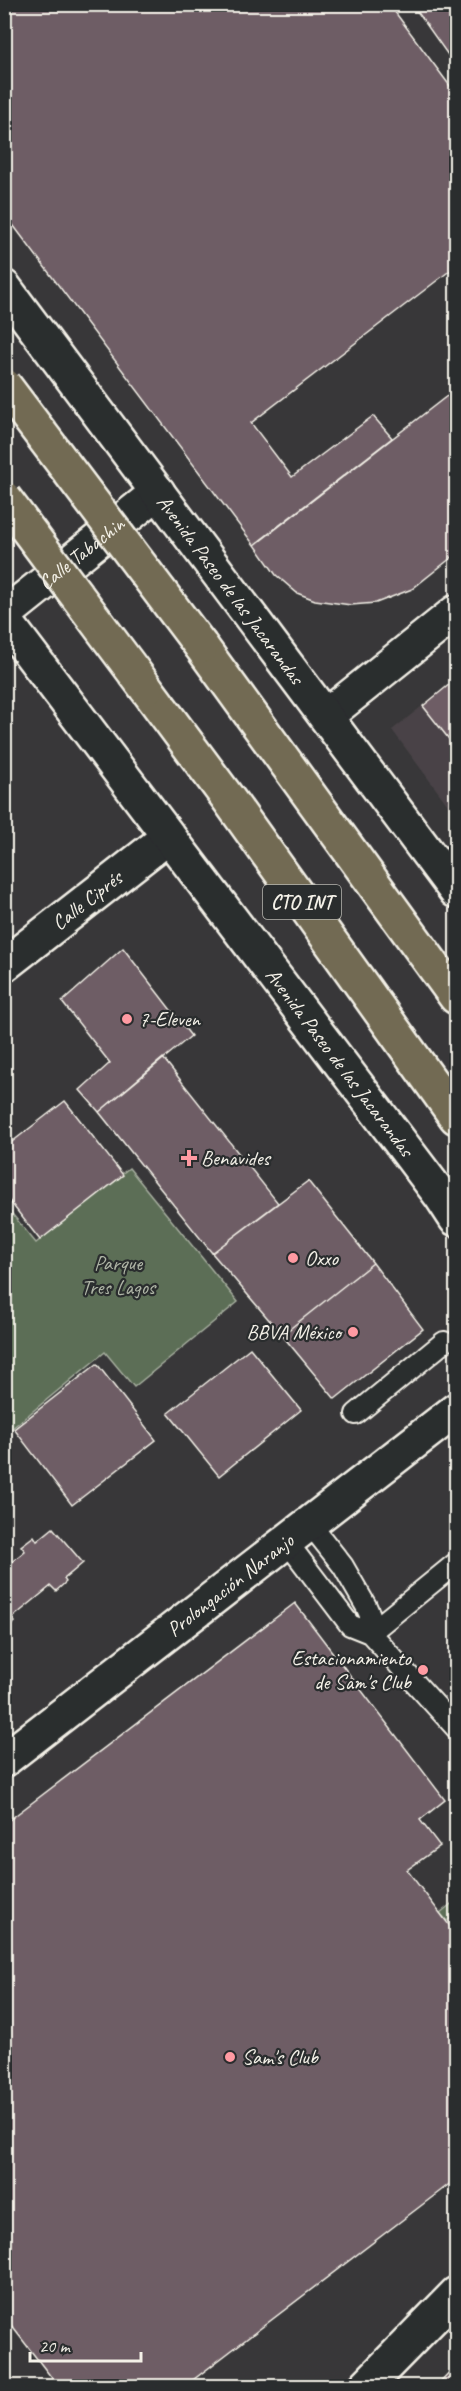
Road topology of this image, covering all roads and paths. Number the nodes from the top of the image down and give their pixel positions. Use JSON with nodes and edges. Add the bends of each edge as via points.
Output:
{"nodes":[{"id":1,"x":4,"y":287,"type":"edge"},
{"id":2,"x":4,"y":385,"type":"edge"},
{"id":3,"x":158,"y":492,"type":"junction"},
{"id":4,"x":4,"y":498,"type":"edge"},
{"id":5,"x":456,"y":612,"type":"edge"},
{"id":6,"x":4,"y":617,"type":"edge"},
{"id":7,"x":326,"y":716,"type":"junction"},
{"id":8,"x":168,"y":837,"type":"junction"},
{"id":9,"x":456,"y":891,"type":"edge"},
{"id":10,"x":4,"y":965,"type":"edge"},
{"id":11,"x":456,"y":996,"type":"edge"},
{"id":12,"x":456,"y":1117,"type":"edge"},
{"id":13,"x":456,"y":1219,"type":"edge"},
{"id":14,"x":444,"y":1342,"type":"dead end"},
{"id":15,"x":456,"y":1410,"type":"edge"},
{"id":16,"x":356,"y":1414,"type":"dead end"},
{"id":17,"x":298,"y":1533,"type":"junction"},
{"id":18,"x":456,"y":1563,"type":"edge"},
{"id":19,"x":370,"y":1633,"type":"junction"},
{"id":20,"x":456,"y":1728,"type":"edge"},
{"id":21,"x":4,"y":1760,"type":"edge"},
{"id":22,"x":456,"y":2294,"type":"edge"},
{"id":23,"x":366,"y":2386,"type":"edge"}],
"edges":[{"from":1,"to":3,"type":"main road","name":"Avenida Paseo de las Jacarandas"},
{"from":2,"to":11,"type":"highway","number":"CTO INT","bridge":true,"via":[[201,646]]},
{"from":3,"to":6,"type":"main road","name":"Calle Tabachin"},
{"from":3,"to":7,"type":"main road","name":"Avenida Paseo de las Jacarandas"},
{"from":4,"to":12,"type":"highway","number":"CTO INT","bridge":true,"via":[[227,797]]},
{"from":5,"to":7,"type":"main road"},
{"from":6,"to":8,"type":"main road","name":"Avenida Paseo de las Jacarandas","number":"CTO INT"},
{"from":7,"to":9,"type":"main road","name":"Avenida Paseo de las Jacarandas"},
{"from":8,"to":10,"type":"main road","name":"Calle Ciprés"},
{"from":8,"to":13,"type":"main road","name":"Avenida Paseo de las Jacarandas","number":"CTO INT"},
{"from":14,"to":16,"type":"lane"},
{"from":15,"to":17,"type":"main road","name":"Prolongación Naranjo"},
{"from":17,"to":19,"type":"lane","via":[[350,1625]]},
{"from":17,"to":19,"type":"lane","via":[[343,1566],[370,1615]]},
{"from":17,"to":21,"type":"main road","name":"Prolongación Naranjo"},
{"from":18,"to":19,"type":"lane"},
{"from":19,"to":20,"type":"lane"},
{"from":22,"to":23,"type":"main road"}]}
